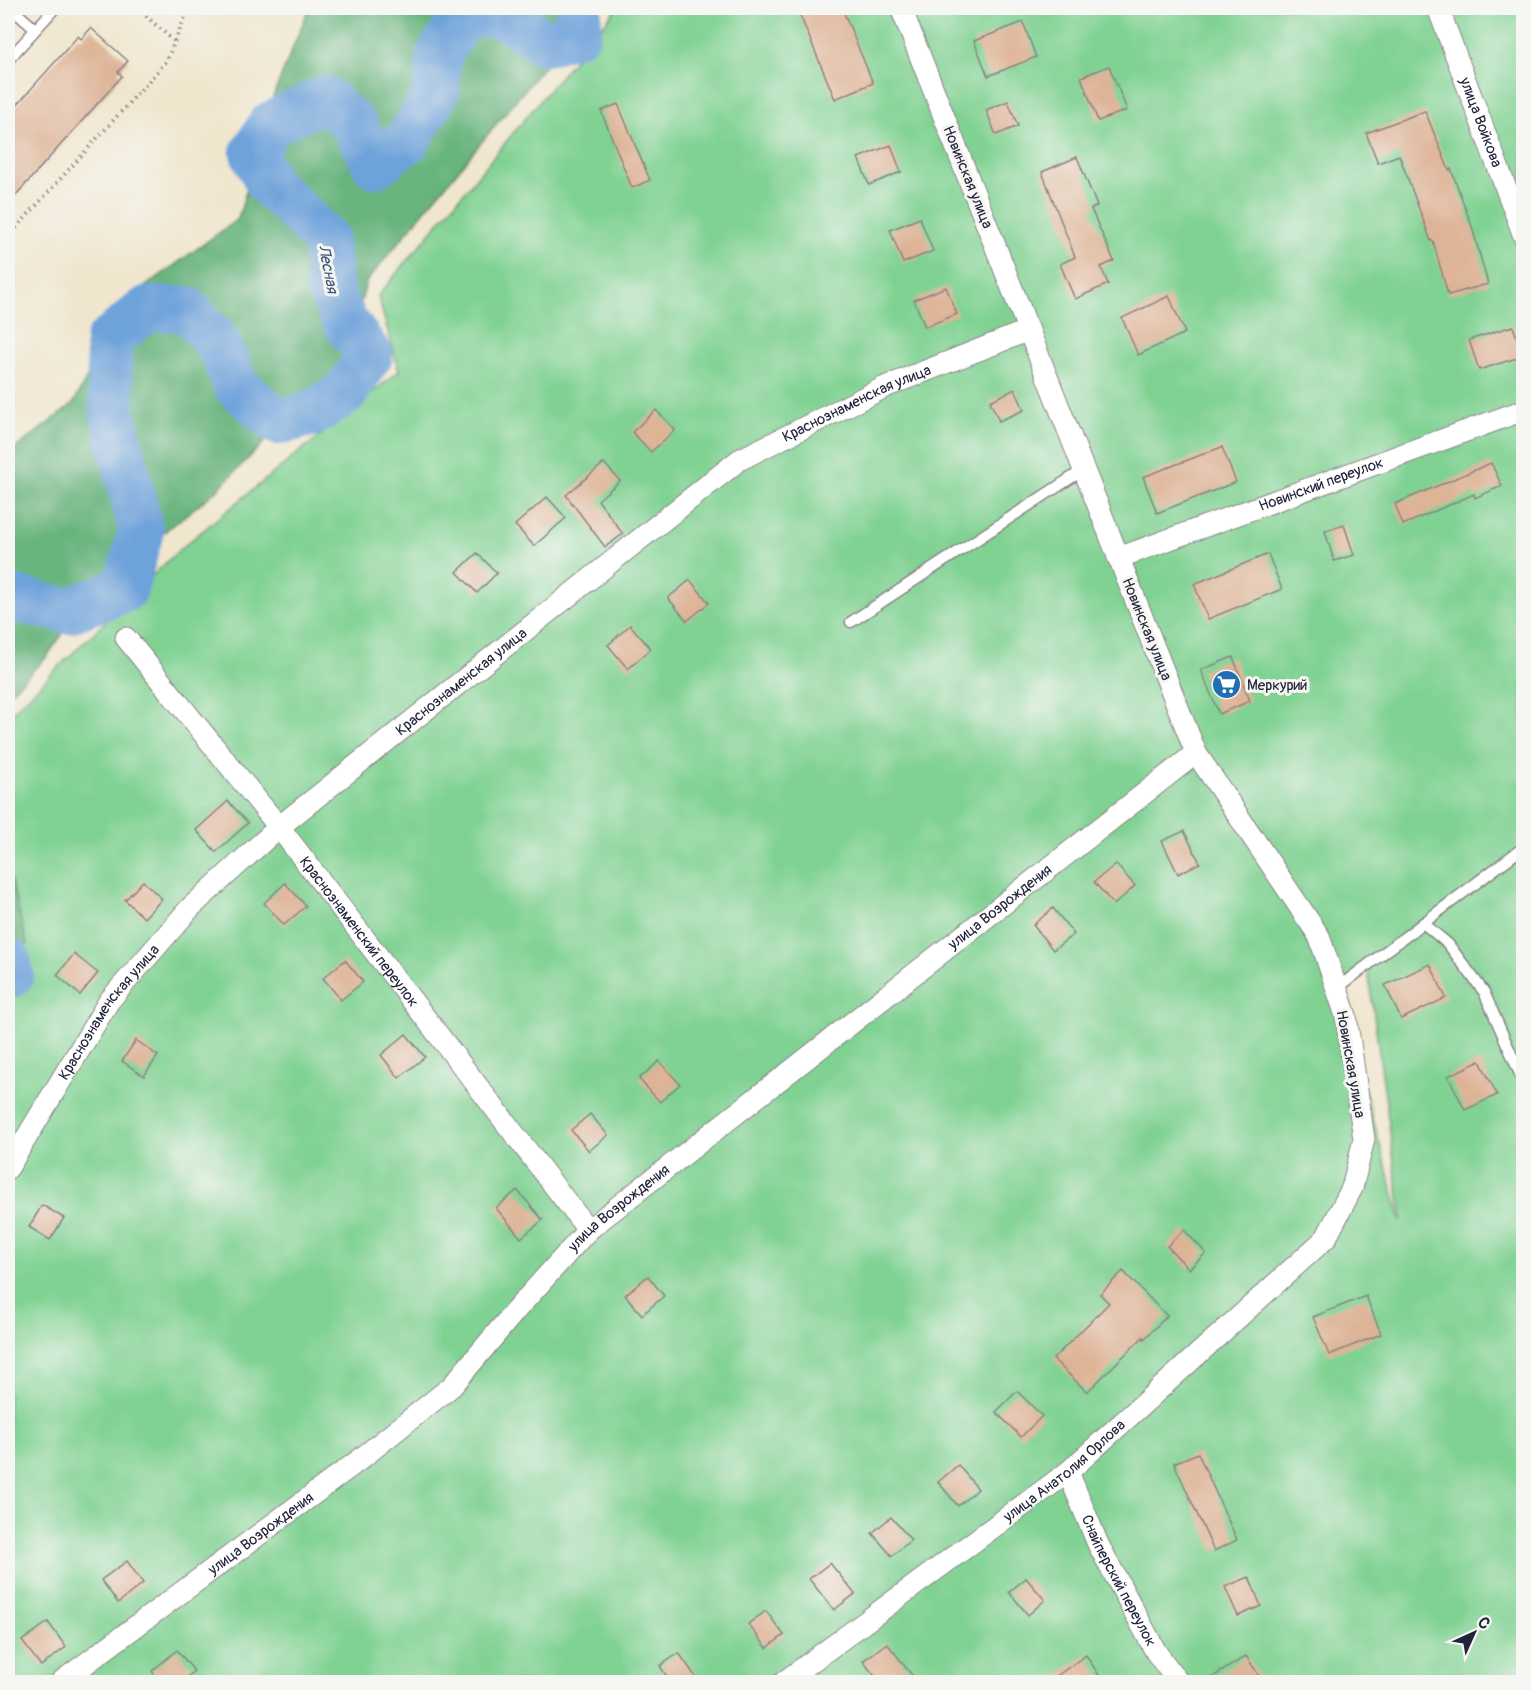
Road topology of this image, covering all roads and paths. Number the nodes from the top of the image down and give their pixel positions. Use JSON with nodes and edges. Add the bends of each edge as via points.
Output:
{"nodes":[{"id":1,"x":11,"y":8,"type":"edge"},
{"id":2,"x":55,"y":8,"type":"edge"},
{"id":3,"x":137,"y":8,"type":"edge"},
{"id":4,"x":189,"y":8,"type":"edge"},
{"id":5,"x":901,"y":8,"type":"edge"},
{"id":6,"x":1438,"y":8,"type":"edge"},
{"id":7,"x":35,"y":29,"type":"junction"},
{"id":8,"x":175,"y":42,"type":"junction"},
{"id":9,"x":8,"y":60,"type":"edge"},
{"id":10,"x":1524,"y":236,"type":"edge"},
{"id":11,"x":8,"y":237,"type":"edge"},
{"id":12,"x":1029,"y":330,"type":"junction"},
{"id":13,"x":1524,"y":410,"type":"edge"},
{"id":14,"x":1083,"y":470,"type":"junction"},
{"id":15,"x":1118,"y":558,"type":"junction"},
{"id":16,"x":851,"y":622,"type":"dead end"},
{"id":17,"x":126,"y":638,"type":"dead end"},
{"id":18,"x":1196,"y":753,"type":"junction"},
{"id":19,"x":279,"y":827,"type":"junction"},
{"id":20,"x":1524,"y":847,"type":"edge"},
{"id":21,"x":1424,"y":923,"type":"junction"},
{"id":22,"x":1336,"y":989,"type":"junction"},
{"id":23,"x":1524,"y":1083,"type":"edge"},
{"id":24,"x":8,"y":1168,"type":"edge"},
{"id":25,"x":588,"y":1230,"type":"junction"},
{"id":26,"x":1326,"y":1238,"type":"joint"},
{"id":27,"x":1068,"y":1472,"type":"junction"},
{"id":28,"x":61,"y":1683,"type":"edge"},
{"id":29,"x":783,"y":1683,"type":"edge"},
{"id":30,"x":1178,"y":1683,"type":"edge"}],
"edges":[{"from":1,"to":7,"type":"lane"},
{"from":2,"to":7,"type":"lane"},
{"from":3,"to":8,"type":"path"},
{"from":4,"to":8,"type":"path"},
{"from":5,"to":12,"type":"street","name":"Новинская улица"},
{"from":6,"to":10,"type":"street","name":"улица Войкова"},
{"from":7,"to":9,"type":"lane"},
{"from":8,"to":11,"type":"path","via":[[166,62]]},
{"from":12,"to":14,"type":"street","name":"Новинская улица"},
{"from":12,"to":19,"type":"street","name":"Краснознаменская улица","via":[[885,387],[739,460]]},
{"from":13,"to":15,"type":"street","name":"Новинский переулок"},
{"from":14,"to":15,"type":"street","name":"Новинская улица"},
{"from":14,"to":16,"type":"lane"},
{"from":15,"to":18,"type":"street","name":"Новинская улица"},
{"from":17,"to":19,"type":"street","name":"Краснознаменский переулок"},
{"from":18,"to":22,"type":"street","name":"Новинская улица","via":[[1319,936]]},
{"from":18,"to":25,"type":"street","name":"улица Возрождения"},
{"from":19,"to":24,"type":"street","name":"Краснознаменская улица","via":[[190,908],[109,1001]]},
{"from":19,"to":25,"type":"street","name":"Краснознаменский переулок"},
{"from":20,"to":21,"type":"lane"},
{"from":21,"to":22,"type":"lane"},
{"from":21,"to":23,"type":"lane","via":[[1448,944],[1484,992]]},
{"from":22,"to":26,"type":"street","name":"Новинская улица","via":[[1346,1016],[1364,1139],[1352,1188]]},
{"from":25,"to":28,"type":"street","name":"улица Возрождения","via":[[452,1386]]},
{"from":26,"to":27,"type":"street","name":"улица Анатолия Орлова"},
{"from":27,"to":29,"type":"street","name":"улица Анатолия Орлова"},
{"from":27,"to":30,"type":"street","name":"Снайперский переулок","via":[[1098,1544],[1156,1652]]}]}
